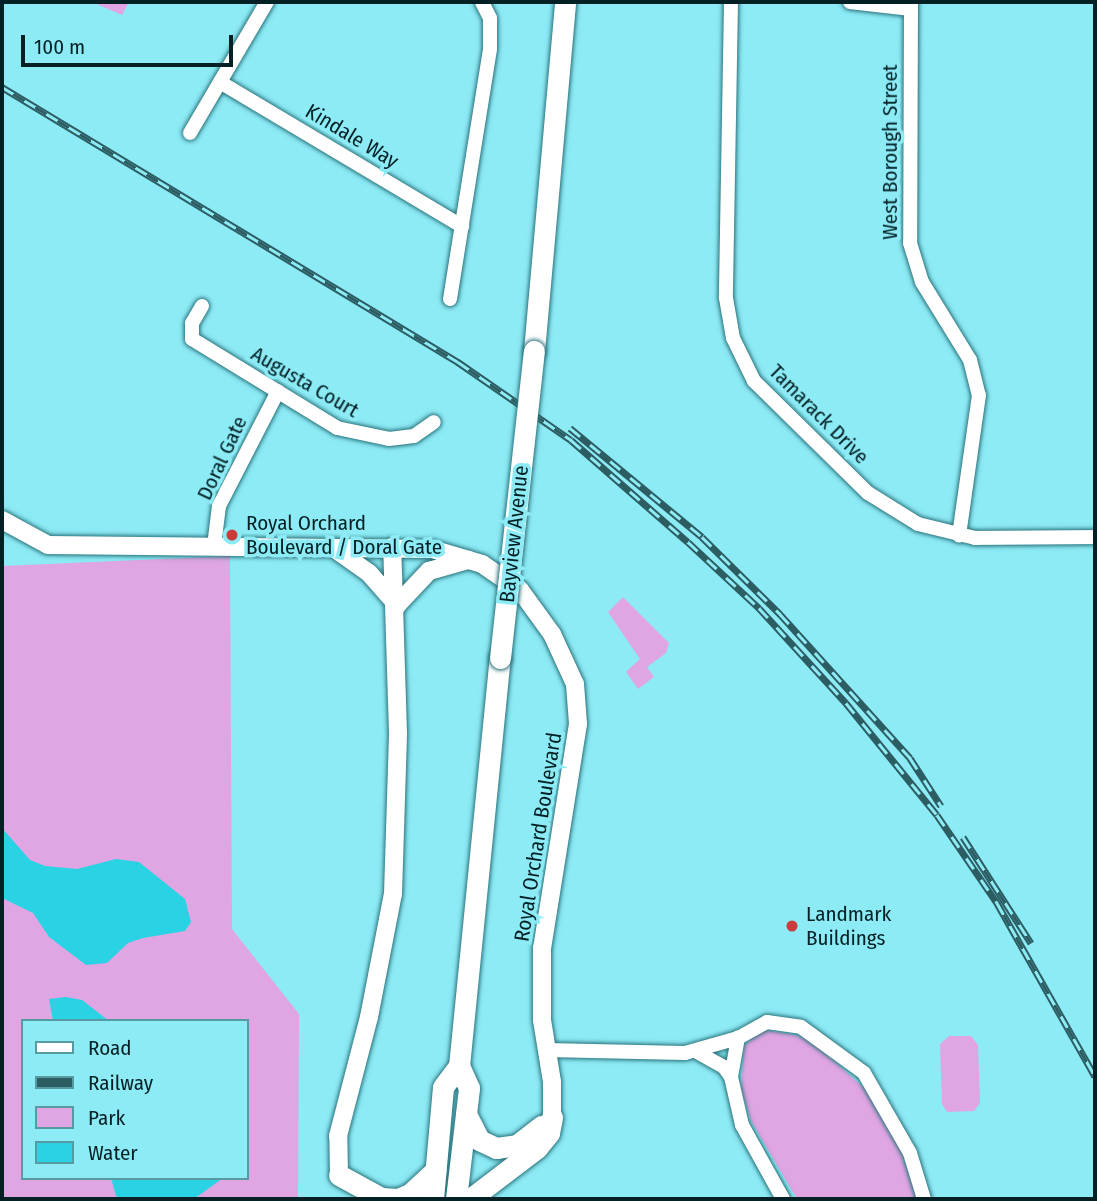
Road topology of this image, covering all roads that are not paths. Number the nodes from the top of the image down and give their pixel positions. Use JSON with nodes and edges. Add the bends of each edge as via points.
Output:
{"nodes":[{"id":1,"x":267,"y":2,"type":"edge"},
{"id":2,"x":482,"y":2,"type":"edge"},
{"id":3,"x":565,"y":2,"type":"edge"},
{"id":4,"x":731,"y":2,"type":"edge"},
{"id":5,"x":849,"y":2,"type":"edge"},
{"id":6,"x":911,"y":5,"type":"edge"},
{"id":7,"x":220,"y":82,"type":"junction"},
{"id":8,"x":190,"y":133,"type":"dead end"},
{"id":9,"x":462,"y":226,"type":"junction"},
{"id":10,"x":450,"y":299,"type":"dead end"},
{"id":11,"x":202,"y":306,"type":"dead end"},
{"id":12,"x":278,"y":391,"type":"junction"},
{"id":13,"x":434,"y":422,"type":"dead end"},
{"id":14,"x":2,"y":520,"type":"edge"},
{"id":15,"x":959,"y":536,"type":"junction"},
{"id":16,"x":1095,"y":537,"type":"edge"},
{"id":17,"x":214,"y":546,"type":"junction"},
{"id":18,"x":331,"y":547,"type":"junction"},
{"id":19,"x":392,"y":547,"type":"junction"},
{"id":20,"x":471,"y":559,"type":"junction"},
{"id":21,"x":397,"y":605,"type":"junction"},
{"id":22,"x":738,"y":1038,"type":"junction"},
{"id":23,"x":546,"y":1050,"type":"junction"},
{"id":24,"x":697,"y":1052,"type":"junction"},
{"id":25,"x":459,"y":1066,"type":"junction"},
{"id":26,"x":732,"y":1077,"type":"junction"},
{"id":27,"x":466,"y":1114,"type":"junction"},
{"id":28,"x":552,"y":1117,"type":"junction"},
{"id":29,"x":436,"y":1170,"type":"junction"},
{"id":30,"x":339,"y":1175,"type":"junction"},
{"id":31,"x":355,"y":1199,"type":"edge"},
{"id":32,"x":433,"y":1199,"type":"edge"},
{"id":33,"x":456,"y":1199,"type":"edge"},
{"id":34,"x":470,"y":1199,"type":"edge"},
{"id":35,"x":783,"y":1199,"type":"edge"},
{"id":36,"x":924,"y":1199,"type":"edge"}],
"edges":[{"from":1,"to":7,"type":"street"},
{"from":2,"to":9,"type":"street","via":[[492,38]]},
{"from":3,"to":25,"type":"main road","name":"Bayview Avenue","bridge":true,"via":[[534,351]]},
{"from":4,"to":15,"type":"street","name":"Tamarack Drive","via":[[726,298],[739,354],[765,393],[868,493],[918,524]]},
{"from":5,"to":6,"type":"street"},
{"from":6,"to":15,"type":"street","name":"West Borough Street","via":[[910,243],[922,282],[970,360],[979,395]]},
{"from":7,"to":8,"type":"street"},
{"from":7,"to":9,"type":"street","name":"Kindale Way"},
{"from":9,"to":10,"type":"street"},
{"from":11,"to":12,"type":"street","name":"Augusta Court","via":[[192,323],[192,339]]},
{"from":12,"to":13,"type":"street","name":"Augusta Court","via":[[353,435],[407,437]]},
{"from":12,"to":17,"type":"street","name":"Doral Gate","via":[[219,506]]},
{"from":14,"to":17,"type":"street","name":"Royal Orchard Boulevard","via":[[48,545]]},
{"from":15,"to":16,"type":"street","name":"Tamarack Drive"},
{"from":17,"to":18,"type":"street","name":"Royal Orchard Boulevard"},
{"from":18,"to":19,"type":"street","name":"Royal Orchard Boulevard"},
{"from":18,"to":21,"type":"street","via":[[369,573]]},
{"from":19,"to":20,"type":"street","name":"Royal Orchard Boulevard","via":[[432,549]]},
{"from":19,"to":21,"type":"street"},
{"from":20,"to":21,"type":"street","via":[[429,571]]},
{"from":20,"to":23,"type":"street","name":"Royal Orchard Boulevard","via":[[520,590],[552,634],[575,684],[579,724],[542,948]]},
{"from":21,"to":30,"type":"street","via":[[393,894],[369,1017],[338,1136]]},
{"from":22,"to":24,"type":"street"},
{"from":22,"to":26,"type":"street"},
{"from":22,"to":36,"type":"street","via":[[767,1022],[801,1027],[864,1073],[910,1153]]},
{"from":23,"to":24,"type":"street","via":[[639,1055]]},
{"from":23,"to":28,"type":"street","name":"Royal Orchard Boulevard"},
{"from":24,"to":26,"type":"street"},
{"from":25,"to":27,"type":"main road","name":"Bayview Avenue","via":[[469,1088]]},
{"from":25,"to":29,"type":"main road","name":"Bayview Avenue","via":[[443,1087]]},
{"from":26,"to":35,"type":"street","via":[[742,1125]]},
{"from":27,"to":28,"type":"main road","via":[[479,1140],[505,1148],[527,1139]]},
{"from":27,"to":33,"type":"main road","name":"Bayview Avenue"},
{"from":28,"to":34,"type":"main road","via":[[549,1133],[537,1148]]},
{"from":29,"to":30,"type":"main road","via":[[398,1199],[381,1198]]},
{"from":29,"to":32,"type":"main road","name":"Bayview Avenue"},
{"from":30,"to":31,"type":"main road"}]}
